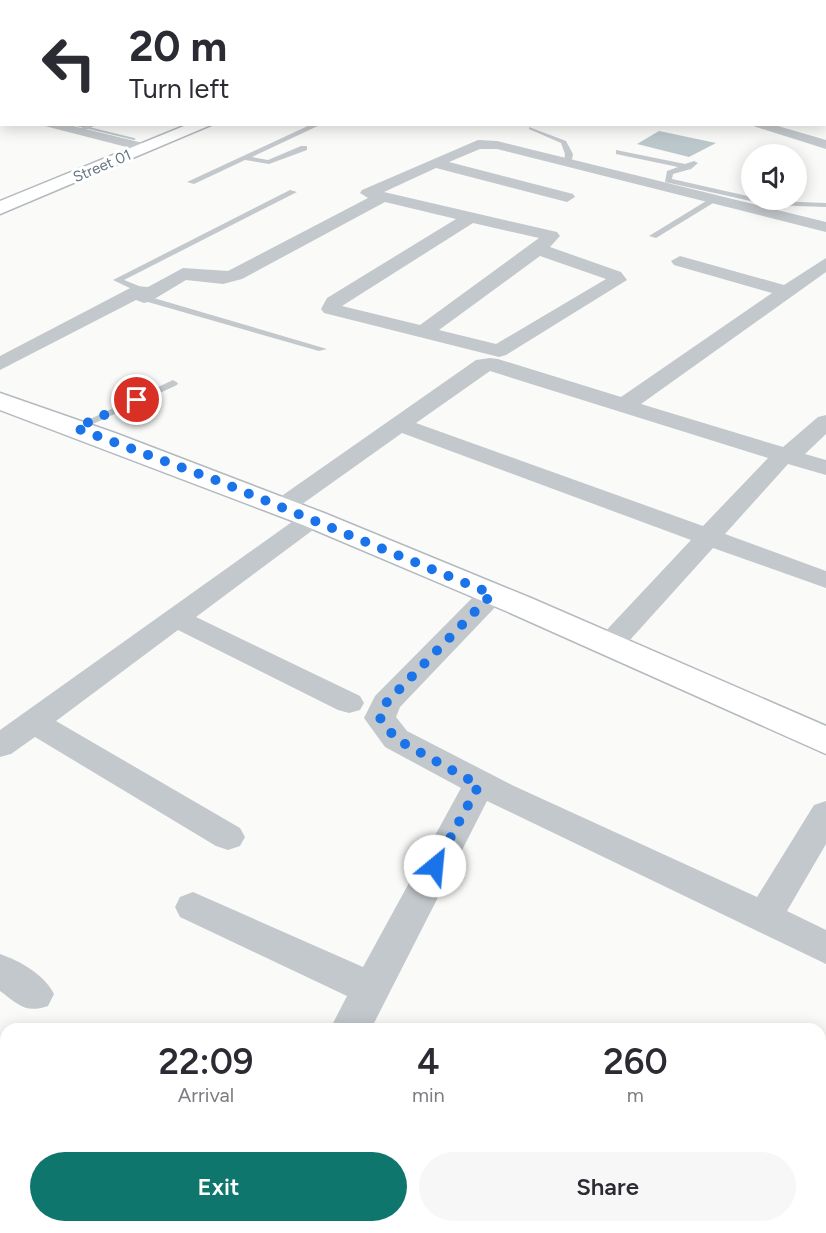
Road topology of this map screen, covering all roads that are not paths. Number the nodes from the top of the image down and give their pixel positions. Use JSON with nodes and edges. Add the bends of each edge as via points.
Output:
{"nodes":[{"id":1,"x":65,"y":126,"type":"edge"},
{"id":2,"x":200,"y":126,"type":"edge"},
{"id":3,"x":315,"y":126,"type":"edge"},
{"id":4,"x":762,"y":126,"type":"edge"},
{"id":5,"x":815,"y":126,"type":"dead end"},
{"id":6,"x":86,"y":128,"type":"edge"},
{"id":7,"x":531,"y":128,"type":"dead end"},
{"id":8,"x":786,"y":132,"type":"junction"},
{"id":9,"x":826,"y":145,"type":"edge"},
{"id":10,"x":146,"y":148,"type":"junction"},
{"id":11,"x":304,"y":148,"type":"dead end"},
{"id":12,"x":619,"y":152,"type":"dead end"},
{"id":13,"x":245,"y":158,"type":"junction"},
{"id":14,"x":434,"y":163,"type":"junction"},
{"id":15,"x":568,"y":163,"type":"junction"},
{"id":16,"x":612,"y":175,"type":"junction"},
{"id":17,"x":191,"y":182,"type":"dead end"},
{"id":18,"x":293,"y":192,"type":"dead end"},
{"id":19,"x":382,"y":197,"type":"junction"},
{"id":20,"x":567,"y":197,"type":"junction"},
{"id":21,"x":714,"y":200,"type":"junction"},
{"id":22,"x":826,"y":205,"type":"edge"},
{"id":23,"x":549,"y":207,"type":"dead end"},
{"id":24,"x":0,"y":208,"type":"edge"},
{"id":25,"x":471,"y":217,"type":"junction"},
{"id":26,"x":531,"y":217,"type":"dead end"},
{"id":27,"x":510,"y":226,"type":"junction"},
{"id":28,"x":826,"y":227,"type":"edge"},
{"id":29,"x":653,"y":236,"type":"dead end"},
{"id":30,"x":538,"y":249,"type":"junction"},
{"id":31,"x":680,"y":261,"type":"dead end"},
{"id":32,"x":826,"y":264,"type":"edge"},
{"id":33,"x":788,"y":292,"type":"junction"},
{"id":34,"x":139,"y":294,"type":"junction"},
{"id":35,"x":423,"y":332,"type":"junction"},
{"id":36,"x":322,"y":349,"type":"dead end"},
{"id":37,"x":0,"y":364,"type":"edge"},
{"id":38,"x":173,"y":383,"type":"dead end"},
{"id":39,"x":0,"y":401,"type":"edge"},
{"id":40,"x":626,"y":404,"type":"junction"},
{"id":41,"x":826,"y":422,"type":"edge"},
{"id":42,"x":400,"y":425,"type":"junction"},
{"id":43,"x":76,"y":428,"type":"junction"},
{"id":44,"x":787,"y":455,"type":"junction"},
{"id":45,"x":826,"y":468,"type":"edge"},
{"id":46,"x":282,"y":507,"type":"junction"},
{"id":47,"x":312,"y":519,"type":"junction"},
{"id":48,"x":707,"y":537,"type":"junction"},
{"id":49,"x":826,"y":580,"type":"edge"},
{"id":50,"x":492,"y":594,"type":"junction"},
{"id":51,"x":176,"y":618,"type":"junction"},
{"id":52,"x":610,"y":644,"type":"junction"},
{"id":53,"x":349,"y":703,"type":"dead end"},
{"id":54,"x":33,"y":722,"type":"junction"},
{"id":55,"x":826,"y":741,"type":"edge"},
{"id":56,"x":0,"y":746,"type":"edge"},
{"id":57,"x":479,"y":785,"type":"junction"},
{"id":58,"x":826,"y":814,"type":"edge"},
{"id":59,"x":228,"y":837,"type":"dead end"},
{"id":60,"x":193,"y":907,"type":"dead end"},
{"id":61,"x":764,"y":917,"type":"junction"},
{"id":62,"x":826,"y":948,"type":"edge"},
{"id":63,"x":0,"y":970,"type":"edge"},
{"id":64,"x":370,"y":988,"type":"junction"},
{"id":65,"x":34,"y":994,"type":"dead end"},
{"id":66,"x":353,"y":1023,"type":"edge"}],
"edges":[{"from":1,"to":6,"type":"street"},
{"from":2,"to":10,"type":"street","name":"Street 01"},
{"from":3,"to":13,"type":"lane"},
{"from":4,"to":8,"type":"street"},
{"from":5,"to":8,"type":"street"},
{"from":6,"to":10,"type":"street"},
{"from":7,"to":15,"type":"lane","via":[[564,142]]},
{"from":8,"to":9,"type":"street"},
{"from":10,"to":24,"type":"street","name":"Street 01"},
{"from":11,"to":13,"type":"lane","via":[[269,162]]},
{"from":12,"to":22,"type":"lane","via":[[691,165],[670,173],[668,180],[768,203]]},
{"from":13,"to":17,"type":"lane"},
{"from":14,"to":15,"type":"street","via":[[484,143]]},
{"from":14,"to":19,"type":"street","via":[[368,193]]},
{"from":14,"to":20,"type":"street"},
{"from":15,"to":16,"type":"street"},
{"from":16,"to":20,"type":"street"},
{"from":16,"to":21,"type":"street"},
{"from":18,"to":34,"type":"lane","via":[[117,280]]},
{"from":19,"to":25,"type":"street"},
{"from":19,"to":34,"type":"street","via":[[235,275],[223,278],[183,274]]},
{"from":20,"to":23,"type":"street"},
{"from":21,"to":28,"type":"street"},
{"from":21,"to":29,"type":"lane"},
{"from":25,"to":27,"type":"street"},
{"from":25,"to":35,"type":"street","via":[[334,302],[331,309]]},
{"from":26,"to":27,"type":"street"},
{"from":27,"to":30,"type":"street","via":[[551,236]]},
{"from":30,"to":35,"type":"street"},
{"from":30,"to":35,"type":"street","via":[[618,280],[499,351]]},
{"from":31,"to":33,"type":"street"},
{"from":32,"to":33,"type":"street"},
{"from":33,"to":40,"type":"street"},
{"from":34,"to":36,"type":"lane"},
{"from":34,"to":37,"type":"street"},
{"from":38,"to":43,"type":"lane"},
{"from":39,"to":43,"type":"street"},
{"from":40,"to":42,"type":"street","via":[[490,364]]},
{"from":40,"to":44,"type":"street"},
{"from":41,"to":44,"type":"street"},
{"from":42,"to":46,"type":"street"},
{"from":42,"to":48,"type":"street"},
{"from":43,"to":46,"type":"street"},
{"from":44,"to":45,"type":"street"},
{"from":44,"to":48,"type":"street"},
{"from":46,"to":47,"type":"street"},
{"from":47,"to":50,"type":"street"},
{"from":47,"to":51,"type":"street"},
{"from":48,"to":49,"type":"street"},
{"from":48,"to":52,"type":"street"},
{"from":50,"to":52,"type":"street"},
{"from":50,"to":57,"type":"street","via":[[386,703],[380,718],[396,739]]},
{"from":51,"to":53,"type":"street"},
{"from":51,"to":54,"type":"street"},
{"from":52,"to":55,"type":"street"},
{"from":54,"to":56,"type":"street"},
{"from":54,"to":59,"type":"street"},
{"from":57,"to":61,"type":"street"},
{"from":57,"to":64,"type":"street"},
{"from":58,"to":61,"type":"street"},
{"from":60,"to":64,"type":"street"},
{"from":61,"to":62,"type":"street"},
{"from":63,"to":65,"type":"street"},
{"from":64,"to":66,"type":"street"}]}
